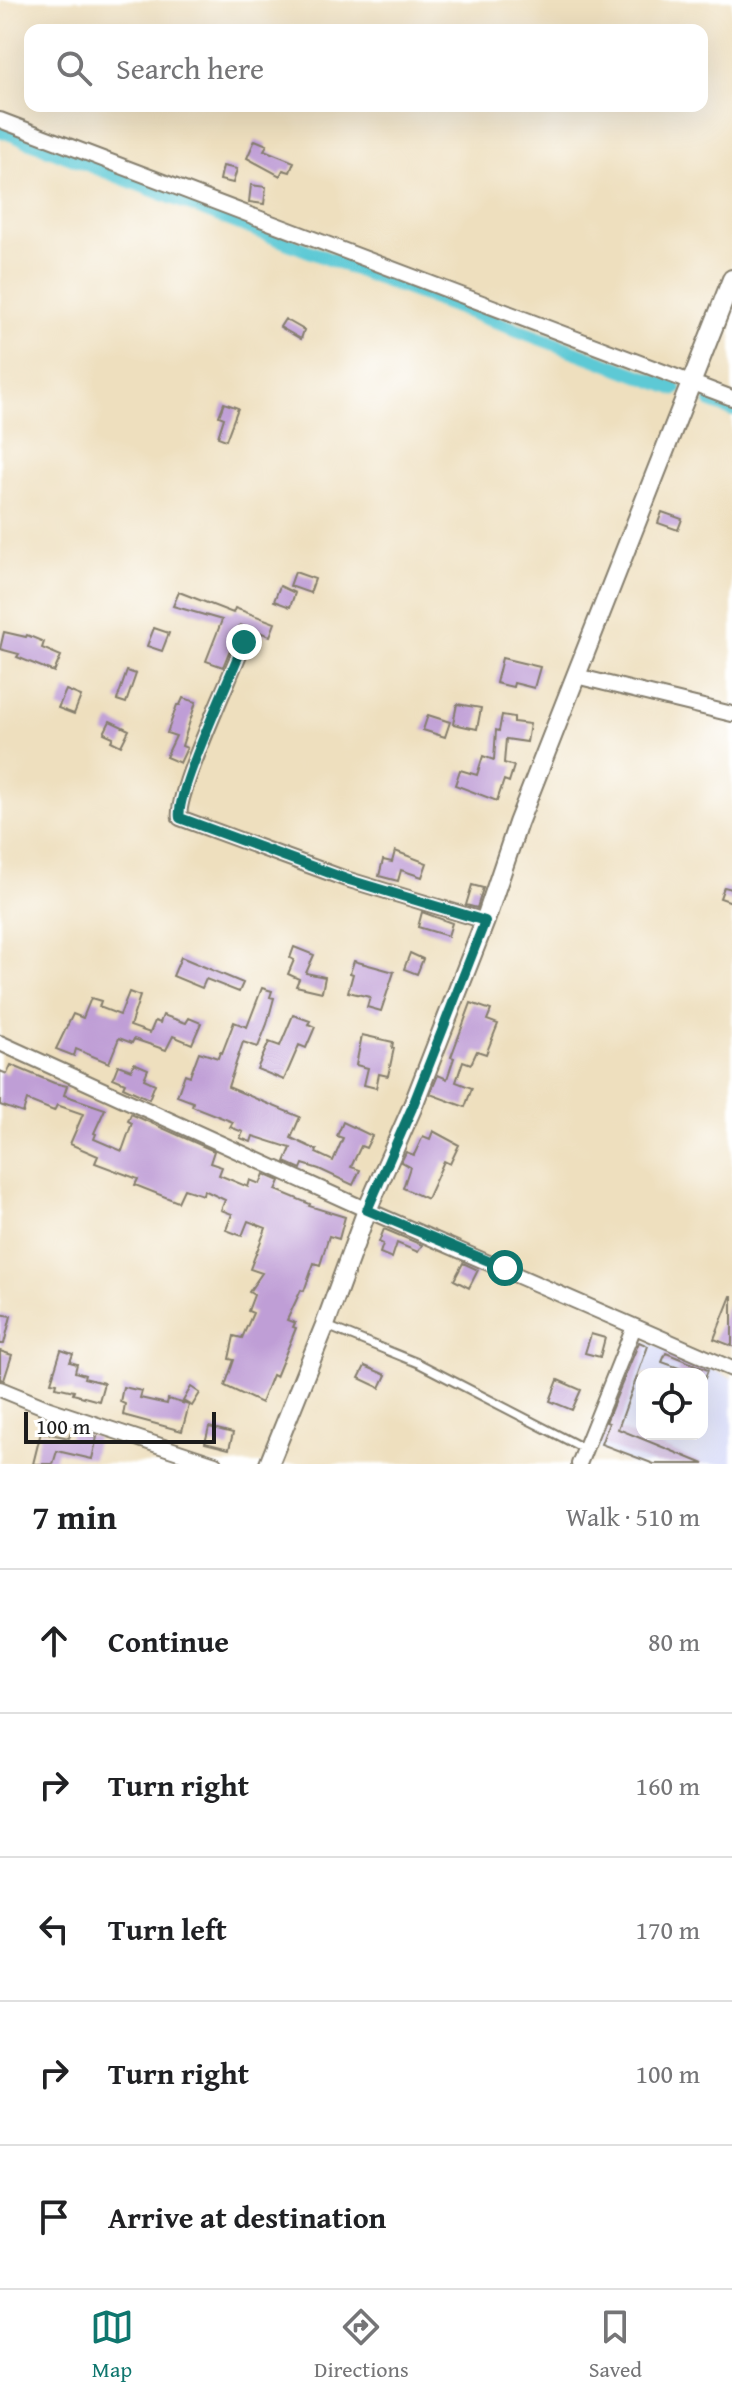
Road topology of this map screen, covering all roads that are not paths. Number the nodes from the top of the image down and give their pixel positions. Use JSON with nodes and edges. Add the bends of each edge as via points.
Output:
{"nodes":[{"id":1,"x":0,"y":120,"type":"edge"},
{"id":2,"x":732,"y":279,"type":"edge"},
{"id":3,"x":691,"y":382,"type":"junction"},
{"id":4,"x":732,"y":398,"type":"edge"},
{"id":5,"x":244,"y":642,"type":"dead end"},
{"id":6,"x":576,"y":676,"type":"junction"},
{"id":7,"x":732,"y":714,"type":"edge"},
{"id":8,"x":485,"y":921,"type":"junction"},
{"id":9,"x":0,"y":1043,"type":"edge"},
{"id":10,"x":367,"y":1210,"type":"junction"},
{"id":11,"x":325,"y":1325,"type":"junction"},
{"id":12,"x":634,"y":1327,"type":"junction"},
{"id":13,"x":732,"y":1369,"type":"edge"},
{"id":14,"x":0,"y":1389,"type":"edge"},
{"id":15,"x":585,"y":1449,"type":"junction"},
{"id":16,"x":215,"y":1464,"type":"edge"},
{"id":17,"x":269,"y":1464,"type":"edge"},
{"id":18,"x":579,"y":1464,"type":"edge"}],
"edges":[{"from":1,"to":3,"type":"street"},
{"from":2,"to":3,"type":"main road"},
{"from":3,"to":4,"type":"street"},
{"from":3,"to":6,"type":"main road"},
{"from":5,"to":8,"type":"street","via":[[179,806],[180,818],[346,879]]},
{"from":6,"to":7,"type":"street"},
{"from":6,"to":8,"type":"main road"},
{"from":8,"to":10,"type":"main road"},
{"from":9,"to":10,"type":"street"},
{"from":10,"to":11,"type":"main road"},
{"from":10,"to":12,"type":"street"},
{"from":11,"to":15,"type":"lane","via":[[418,1363]]},
{"from":11,"to":17,"type":"main road"},
{"from":12,"to":13,"type":"street"},
{"from":12,"to":15,"type":"street"},
{"from":14,"to":16,"type":"street"},
{"from":15,"to":18,"type":"street"}]}
